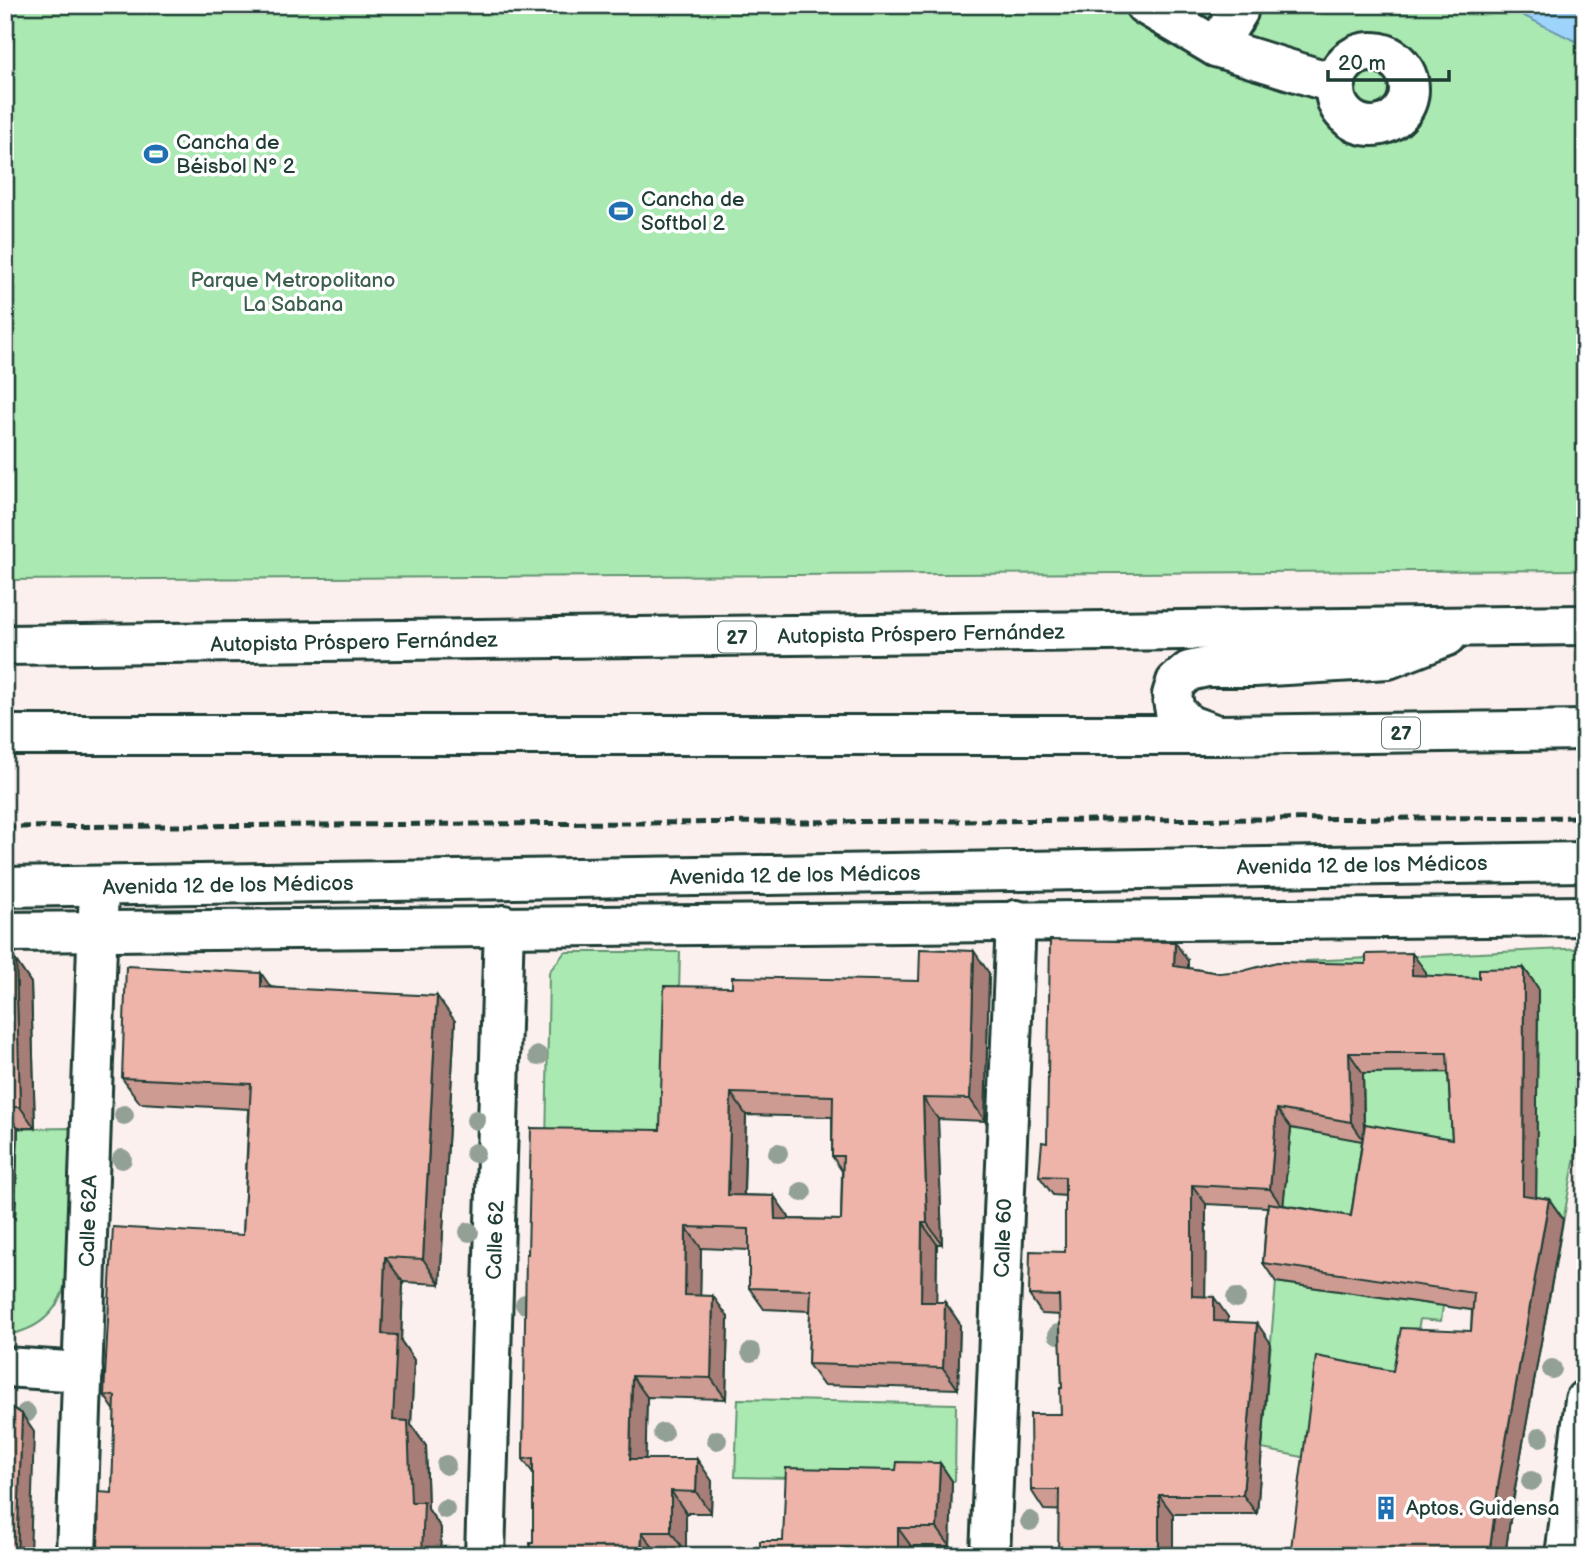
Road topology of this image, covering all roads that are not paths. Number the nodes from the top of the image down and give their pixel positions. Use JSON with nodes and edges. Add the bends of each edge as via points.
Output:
{"nodes":[{"id":1,"x":1146,"y":5,"type":"edge"},
{"id":2,"x":1239,"y":5,"type":"edge"},
{"id":3,"x":1216,"y":47,"type":"junction"},
{"id":4,"x":1336,"y":84,"type":"dead end"},
{"id":5,"x":5,"y":624,"type":"edge"},
{"id":6,"x":1585,"y":625,"type":"edge"},
{"id":7,"x":1469,"y":627,"type":"junction"},
{"id":8,"x":261,"y":643,"type":"junction"},
{"id":9,"x":5,"y":645,"type":"edge"},
{"id":10,"x":1585,"y":730,"type":"edge"},
{"id":11,"x":5,"y":735,"type":"edge"},
{"id":12,"x":1217,"y":735,"type":"junction"},
{"id":13,"x":1585,"y":862,"type":"edge"},
{"id":14,"x":5,"y":887,"type":"edge"},
{"id":15,"x":99,"y":887,"type":"junction"},
{"id":16,"x":1585,"y":916,"type":"edge"},
{"id":17,"x":1016,"y":920,"type":"junction"},
{"id":18,"x":504,"y":925,"type":"junction"},
{"id":19,"x":97,"y":931,"type":"junction"},
{"id":20,"x":5,"y":932,"type":"edge"},
{"id":21,"x":5,"y":1367,"type":"edge"},
{"id":22,"x":83,"y":1372,"type":"junction"},
{"id":23,"x":1585,"y":1400,"type":"edge"},
{"id":24,"x":76,"y":1556,"type":"edge"},
{"id":25,"x":485,"y":1556,"type":"edge"},
{"id":26,"x":990,"y":1556,"type":"edge"},
{"id":27,"x":1565,"y":1556,"type":"edge"}],
"edges":[{"from":1,"to":3,"type":"main road"},
{"from":2,"to":3,"type":"main road"},
{"from":3,"to":4,"type":"main road"},
{"from":5,"to":8,"type":"main road"},
{"from":6,"to":7,"type":"main road","name":"Autopista Próspero Fernández","number":"27"},
{"from":7,"to":8,"type":"main road","name":"Autopista Próspero Fernández","number":"27"},
{"from":7,"to":12,"type":"main road","via":[[1388,659],[1189,671],[1176,681],[1172,695],[1175,711],[1189,725]]},
{"from":8,"to":9,"type":"main road","name":"Autopista Próspero Fernández","number":"27"},
{"from":10,"to":12,"type":"main road","number":"27"},
{"from":11,"to":12,"type":"main road","number":"27"},
{"from":13,"to":15,"type":"main road","name":"Avenida 12 de los Médicos"},
{"from":14,"to":15,"type":"main road","name":"Avenida 12 de los Médicos"},
{"from":15,"to":19,"type":"main road","name":"Calle 62A"},
{"from":16,"to":17,"type":"main road","name":"Avenida 12 de los Médicos"},
{"from":17,"to":18,"type":"main road","name":"Avenida 12 de los Médicos"},
{"from":17,"to":26,"type":"main road","name":"Calle 60"},
{"from":18,"to":19,"type":"main road","name":"Avenida 12 de los Médicos"},
{"from":18,"to":25,"type":"main road","name":"Calle 62"},
{"from":19,"to":20,"type":"main road","name":"Avenida 12 de los Médicos"},
{"from":19,"to":22,"type":"main road","name":"Calle 62A"},
{"from":21,"to":22,"type":"main road"},
{"from":22,"to":24,"type":"main road","name":"Calle 62A"},
{"from":23,"to":27,"type":"main road"}]}
